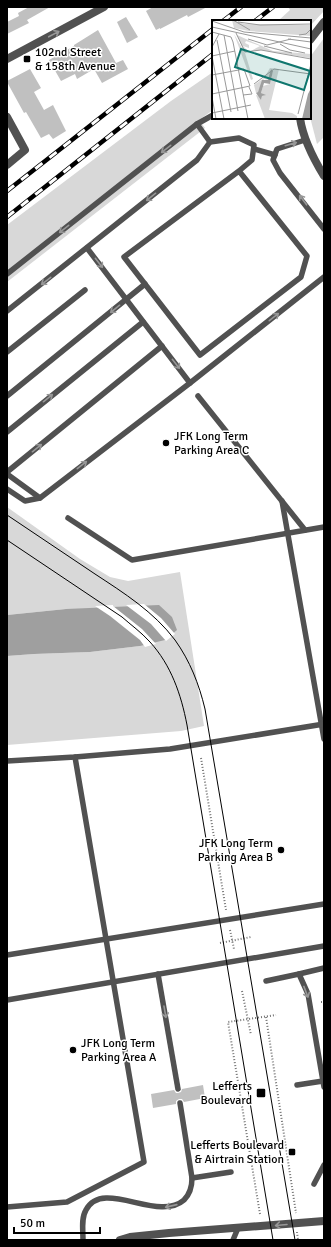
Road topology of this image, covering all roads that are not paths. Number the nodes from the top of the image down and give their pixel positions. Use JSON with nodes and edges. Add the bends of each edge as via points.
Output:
{"nodes":[{"id":1,"x":104,"y":7,"type":"edge"},
{"id":2,"x":324,"y":22,"type":"edge"},
{"id":3,"x":311,"y":39,"type":"edge"},
{"id":4,"x":7,"y":59,"type":"edge"},
{"id":5,"x":212,"y":116,"type":"edge"},
{"id":6,"x":7,"y":117,"type":"edge"},
{"id":7,"x":300,"y":119,"type":"edge"},
{"id":8,"x":197,"y":124,"type":"junction"},
{"id":9,"x":305,"y":140,"type":"junction"},
{"id":10,"x":210,"y":142,"type":"junction"},
{"id":11,"x":254,"y":149,"type":"junction"},
{"id":12,"x":274,"y":155,"type":"junction"},
{"id":13,"x":7,"y":165,"type":"edge"},
{"id":14,"x":239,"y":171,"type":"junction"},
{"id":15,"x":324,"y":176,"type":"edge"},
{"id":16,"x":324,"y":229,"type":"edge"},
{"id":17,"x":87,"y":248,"type":"junction"},
{"id":18,"x":7,"y":274,"type":"edge"},
{"id":19,"x":324,"y":277,"type":"edge"},
{"id":20,"x":146,"y":284,"type":"junction"},
{"id":21,"x":85,"y":290,"type":"dead end"},
{"id":22,"x":126,"y":300,"type":"junction"},
{"id":23,"x":7,"y":311,"type":"edge"},
{"id":24,"x":143,"y":322,"type":"junction"},
{"id":25,"x":162,"y":346,"type":"junction"},
{"id":26,"x":7,"y":352,"type":"edge"},
{"id":27,"x":190,"y":383,"type":"junction"},
{"id":28,"x":7,"y":396,"type":"edge"},
{"id":29,"x":198,"y":396,"type":"dead end"},
{"id":30,"x":7,"y":432,"type":"edge"},
{"id":31,"x":7,"y":473,"type":"edge"},
{"id":32,"x":7,"y":489,"type":"edge"},
{"id":33,"x":40,"y":498,"type":"junction"},
{"id":34,"x":282,"y":501,"type":"junction"},
{"id":35,"x":68,"y":518,"type":"dead end"},
{"id":36,"x":324,"y":527,"type":"edge"},
{"id":37,"x":304,"y":530,"type":"junction"},
{"id":38,"x":288,"y":533,"type":"junction"},
{"id":39,"x":324,"y":701,"type":"edge"},
{"id":40,"x":318,"y":702,"type":"junction"},
{"id":41,"x":323,"y":724,"type":"edge"},
{"id":42,"x":324,"y":739,"type":"edge"},
{"id":43,"x":75,"y":757,"type":"junction"},
{"id":44,"x":7,"y":761,"type":"edge"},
{"id":45,"x":324,"y":904,"type":"edge"},
{"id":46,"x":106,"y":939,"type":"junction"},
{"id":47,"x":324,"y":946,"type":"edge"},
{"id":48,"x":7,"y":955,"type":"edge"},
{"id":49,"x":324,"y":968,"type":"edge"},
{"id":50,"x":158,"y":974,"type":"junction"},
{"id":51,"x":299,"y":974,"type":"junction"},
{"id":52,"x":113,"y":981,"type":"junction"},
{"id":53,"x":266,"y":981,"type":"dead end"},
{"id":54,"x":7,"y":1000,"type":"edge"},
{"id":55,"x":323,"y":1081,"type":"junction"},
{"id":56,"x":297,"y":1085,"type":"dead end"},
{"id":57,"x":324,"y":1087,"type":"edge"},
{"id":58,"x":178,"y":1089,"type":"dead end"},
{"id":59,"x":180,"y":1103,"type":"dead end"},
{"id":60,"x":324,"y":1165,"type":"edge"},
{"id":61,"x":231,"y":1172,"type":"dead end"},
{"id":62,"x":192,"y":1178,"type":"junction"},
{"id":63,"x":314,"y":1184,"type":"dead end"},
{"id":64,"x":7,"y":1207,"type":"edge"},
{"id":65,"x":324,"y":1221,"type":"edge"},
{"id":66,"x":238,"y":1228,"type":"junction"},
{"id":67,"x":83,"y":1240,"type":"edge"},
{"id":68,"x":120,"y":1240,"type":"edge"},
{"id":69,"x":233,"y":1240,"type":"edge"}],
"edges":[{"from":4,"to":1,"type":"street","one_way":true},
{"from":2,"to":3,"type":"street"},
{"from":5,"to":8,"type":"lane"},
{"from":6,"to":13,"type":"street","via":[[26,150]]},
{"from":7,"to":9,"type":"street"},
{"from":8,"to":10,"type":"lane"},
{"from":8,"to":18,"type":"lane","one_way":true},
{"from":12,"to":9,"type":"lane","one_way":true,"via":[[277,148]]},
{"from":9,"to":15,"type":"street"},
{"from":10,"to":11,"type":"lane","via":[[239,138],[254,145]]},
{"from":10,"to":17,"type":"lane","one_way":true,"via":[[197,160]]},
{"from":11,"to":12,"type":"lane"},
{"from":11,"to":14,"type":"lane","via":[[252,160]]},
{"from":16,"to":12,"type":"lane","one_way":true,"via":[[280,173],[272,160]]},
{"from":14,"to":20,"type":"lane","via":[[124,257]]},
{"from":14,"to":20,"type":"lane","via":[[307,256],[300,277],[200,355]]},
{"from":17,"to":22,"type":"lane","one_way":true},
{"from":17,"to":23,"type":"lane","one_way":true},
{"from":27,"to":19,"type":"lane","one_way":true},
{"from":20,"to":22,"type":"lane"},
{"from":21,"to":26,"type":"lane"},
{"from":22,"to":24,"type":"lane"},
{"from":22,"to":28,"type":"lane","one_way":true},
{"from":24,"to":25,"type":"lane"},
{"from":30,"to":24,"type":"lane","one_way":true},
{"from":25,"to":27,"type":"lane","one_way":true},
{"from":31,"to":25,"type":"lane","one_way":true},
{"from":33,"to":27,"type":"lane","one_way":true},
{"from":29,"to":34,"type":"lane"},
{"from":31,"to":33,"type":"lane"},
{"from":32,"to":33,"type":"lane","via":[[24,501]]},
{"from":34,"to":37,"type":"lane"},
{"from":34,"to":38,"type":"lane"},
{"from":35,"to":38,"type":"lane","via":[[132,560]]},
{"from":36,"to":37,"type":"lane"},
{"from":37,"to":38,"type":"lane"},
{"from":38,"to":40,"type":"lane"},
{"from":39,"to":40,"type":"lane"},
{"from":40,"to":41,"type":"lane"},
{"from":41,"to":42,"type":"lane"},
{"from":41,"to":43,"type":"lane","via":[[170,749]]},
{"from":43,"to":44,"type":"lane"},
{"from":43,"to":46,"type":"lane"},
{"from":45,"to":46,"type":"lane"},
{"from":46,"to":48,"type":"lane"},
{"from":46,"to":52,"type":"lane"},
{"from":47,"to":50,"type":"lane"},
{"from":49,"to":51,"type":"lane"},
{"from":50,"to":52,"type":"lane"},
{"from":50,"to":58,"type":"lane","one_way":true},
{"from":51,"to":53,"type":"lane"},
{"from":51,"to":55,"type":"lane","one_way":true,"via":[[308,994]]},
{"from":52,"to":54,"type":"lane"},
{"from":52,"to":64,"type":"lane","via":[[144,1162],[67,1202]]},
{"from":55,"to":56,"type":"lane"},
{"from":55,"to":57,"type":"lane"},
{"from":59,"to":62,"type":"lane"},
{"from":60,"to":63,"type":"lane"},
{"from":61,"to":62,"type":"lane"},
{"from":62,"to":67,"type":"lane","one_way":true,"via":[[186,1198],[170,1207],[109,1198],[98,1199],[84,1214]]},
{"from":65,"to":66,"type":"street","one_way":true},
{"from":66,"to":68,"type":"street"},
{"from":66,"to":69,"type":"lane"}]}
